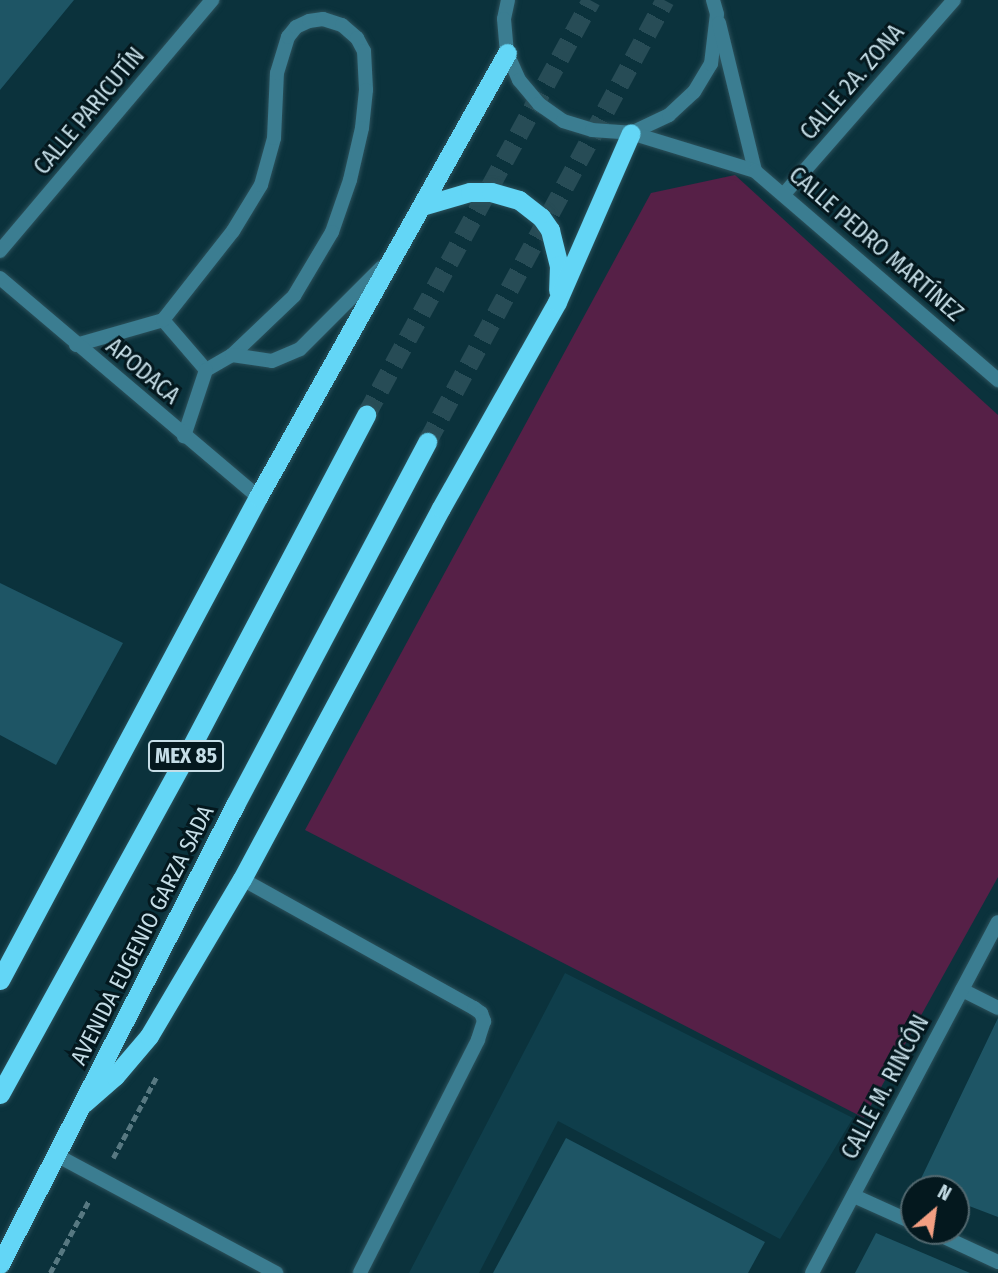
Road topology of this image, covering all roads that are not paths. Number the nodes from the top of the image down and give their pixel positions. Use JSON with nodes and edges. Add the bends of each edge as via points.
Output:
{"nodes":[{"id":1,"x":212,"y":0,"type":"edge"},
{"id":2,"x":508,"y":0,"type":"edge"},
{"id":3,"x":954,"y":0,"type":"edge"},
{"id":4,"x":715,"y":7,"type":"edge"},
{"id":5,"x":508,"y":53,"type":"junction"},
{"id":6,"x":631,"y":134,"type":"junction"},
{"id":7,"x":755,"y":171,"type":"junction"},
{"id":8,"x":784,"y":194,"type":"junction"},
{"id":9,"x":422,"y":206,"type":"junction"},
{"id":10,"x":0,"y":251,"type":"edge"},
{"id":11,"x":396,"y":252,"type":"junction"},
{"id":12,"x":0,"y":278,"type":"edge"},
{"id":13,"x":557,"y":302,"type":"junction"},
{"id":14,"x":163,"y":320,"type":"junction"},
{"id":15,"x":76,"y":345,"type":"junction"},
{"id":16,"x":232,"y":355,"type":"junction"},
{"id":17,"x":206,"y":370,"type":"junction"},
{"id":18,"x":998,"y":380,"type":"edge"},
{"id":19,"x":366,"y":415,"type":"tunnel mouth"},
{"id":20,"x":184,"y":436,"type":"junction"},
{"id":21,"x":427,"y":442,"type":"tunnel mouth"},
{"id":22,"x":258,"y":497,"type":"junction"},
{"id":23,"x":242,"y":879,"type":"junction"},
{"id":24,"x":998,"y":922,"type":"edge"},
{"id":25,"x":0,"y":980,"type":"edge"},
{"id":26,"x":962,"y":990,"type":"junction"},
{"id":27,"x":998,"y":1008,"type":"edge"},
{"id":28,"x":0,"y":1094,"type":"edge"},
{"id":29,"x":85,"y":1103,"type":"junction"},
{"id":30,"x":56,"y":1155,"type":"junction"},
{"id":31,"x":854,"y":1196,"type":"junction"},
{"id":32,"x":900,"y":1217,"type":"edge"},
{"id":33,"x":961,"y":1245,"type":"edge"},
{"id":34,"x":998,"y":1262,"type":"edge"},
{"id":35,"x":0,"y":1264,"type":"edge"},
{"id":36,"x":276,"y":1273,"type":"edge"},
{"id":37,"x":360,"y":1273,"type":"edge"},
{"id":38,"x":812,"y":1273,"type":"edge"}],
"edges":[{"from":1,"to":10,"type":"street","name":"CALLE PARICUTÍN"},
{"from":2,"to":5,"type":"street","name":"CALLE PEDRO MARTÍNEZ","via":[[503,19]]},
{"from":3,"to":8,"type":"street","name":"CALLE 2A. ZONA"},
{"from":4,"to":6,"type":"street","via":[[711,64],[694,92],[669,115]]},
{"from":4,"to":7,"type":"street","name":"CALLE PEDRO MARTÍNEZ"},
{"from":5,"to":6,"type":"street","name":"CALLE PEDRO MARTÍNEZ","via":[[519,80],[539,104],[563,121]]},
{"from":5,"to":9,"type":"highway"},
{"from":6,"to":7,"type":"street","name":"CALLE PEDRO MARTÍNEZ"},
{"from":6,"to":13,"type":"highway"},
{"from":7,"to":8,"type":"street","name":"CALLE PEDRO MARTÍNEZ"},
{"from":8,"to":18,"type":"street","name":"CALLE PEDRO MARTÍNEZ"},
{"from":9,"to":11,"type":"highway"},
{"from":9,"to":13,"type":"highway","via":[[470,192],[491,192],[528,206],[545,224],[556,246]]},
{"from":11,"to":16,"type":"street","via":[[300,349],[272,361]]},
{"from":11,"to":22,"type":"highway"},
{"from":12,"to":15,"type":"street","name":"APODACA"},
{"from":13,"to":23,"type":"highway"},
{"from":14,"to":15,"type":"street"},
{"from":14,"to":16,"type":"street","via":[[233,231],[261,185],[274,138],[277,73],[288,37],[309,21],[323,19],[342,25],[364,51],[366,90],[350,180],[313,269],[294,296]]},
{"from":14,"to":17,"type":"street"},
{"from":15,"to":20,"type":"street","name":"APODACA"},
{"from":16,"to":17,"type":"street"},
{"from":17,"to":20,"type":"street"},
{"from":19,"to":28,"type":"highway","name":"AVENIDA EUGENIO GARZA SADA","number":"MEX 85","via":[[190,749]]},
{"from":20,"to":22,"type":"street","name":"APODACA"},
{"from":21,"to":29,"type":"highway","name":"AVENIDA EUGENIO GARZA SADA","number":"MEX 85","via":[[234,805]]},
{"from":22,"to":25,"type":"highway"},
{"from":23,"to":29,"type":"highway","via":[[149,1036]]},
{"from":23,"to":37,"type":"street","via":[[474,1008],[484,1021]]},
{"from":24,"to":26,"type":"street","name":"CALLE M. RINCÓN"},
{"from":26,"to":27,"type":"street"},
{"from":26,"to":31,"type":"street","name":"CALLE M. RINCÓN"},
{"from":29,"to":30,"type":"highway","name":"AVENIDA EUGENIO GARZA SADA","number":"MEX 85"},
{"from":30,"to":35,"type":"highway","name":"AVENIDA EUGENIO GARZA SADA","number":"MEX 85"},
{"from":30,"to":36,"type":"street"},
{"from":31,"to":32,"type":"street"},
{"from":31,"to":38,"type":"street","name":"CALLE M. RINCÓN"},
{"from":33,"to":34,"type":"street"}]}
